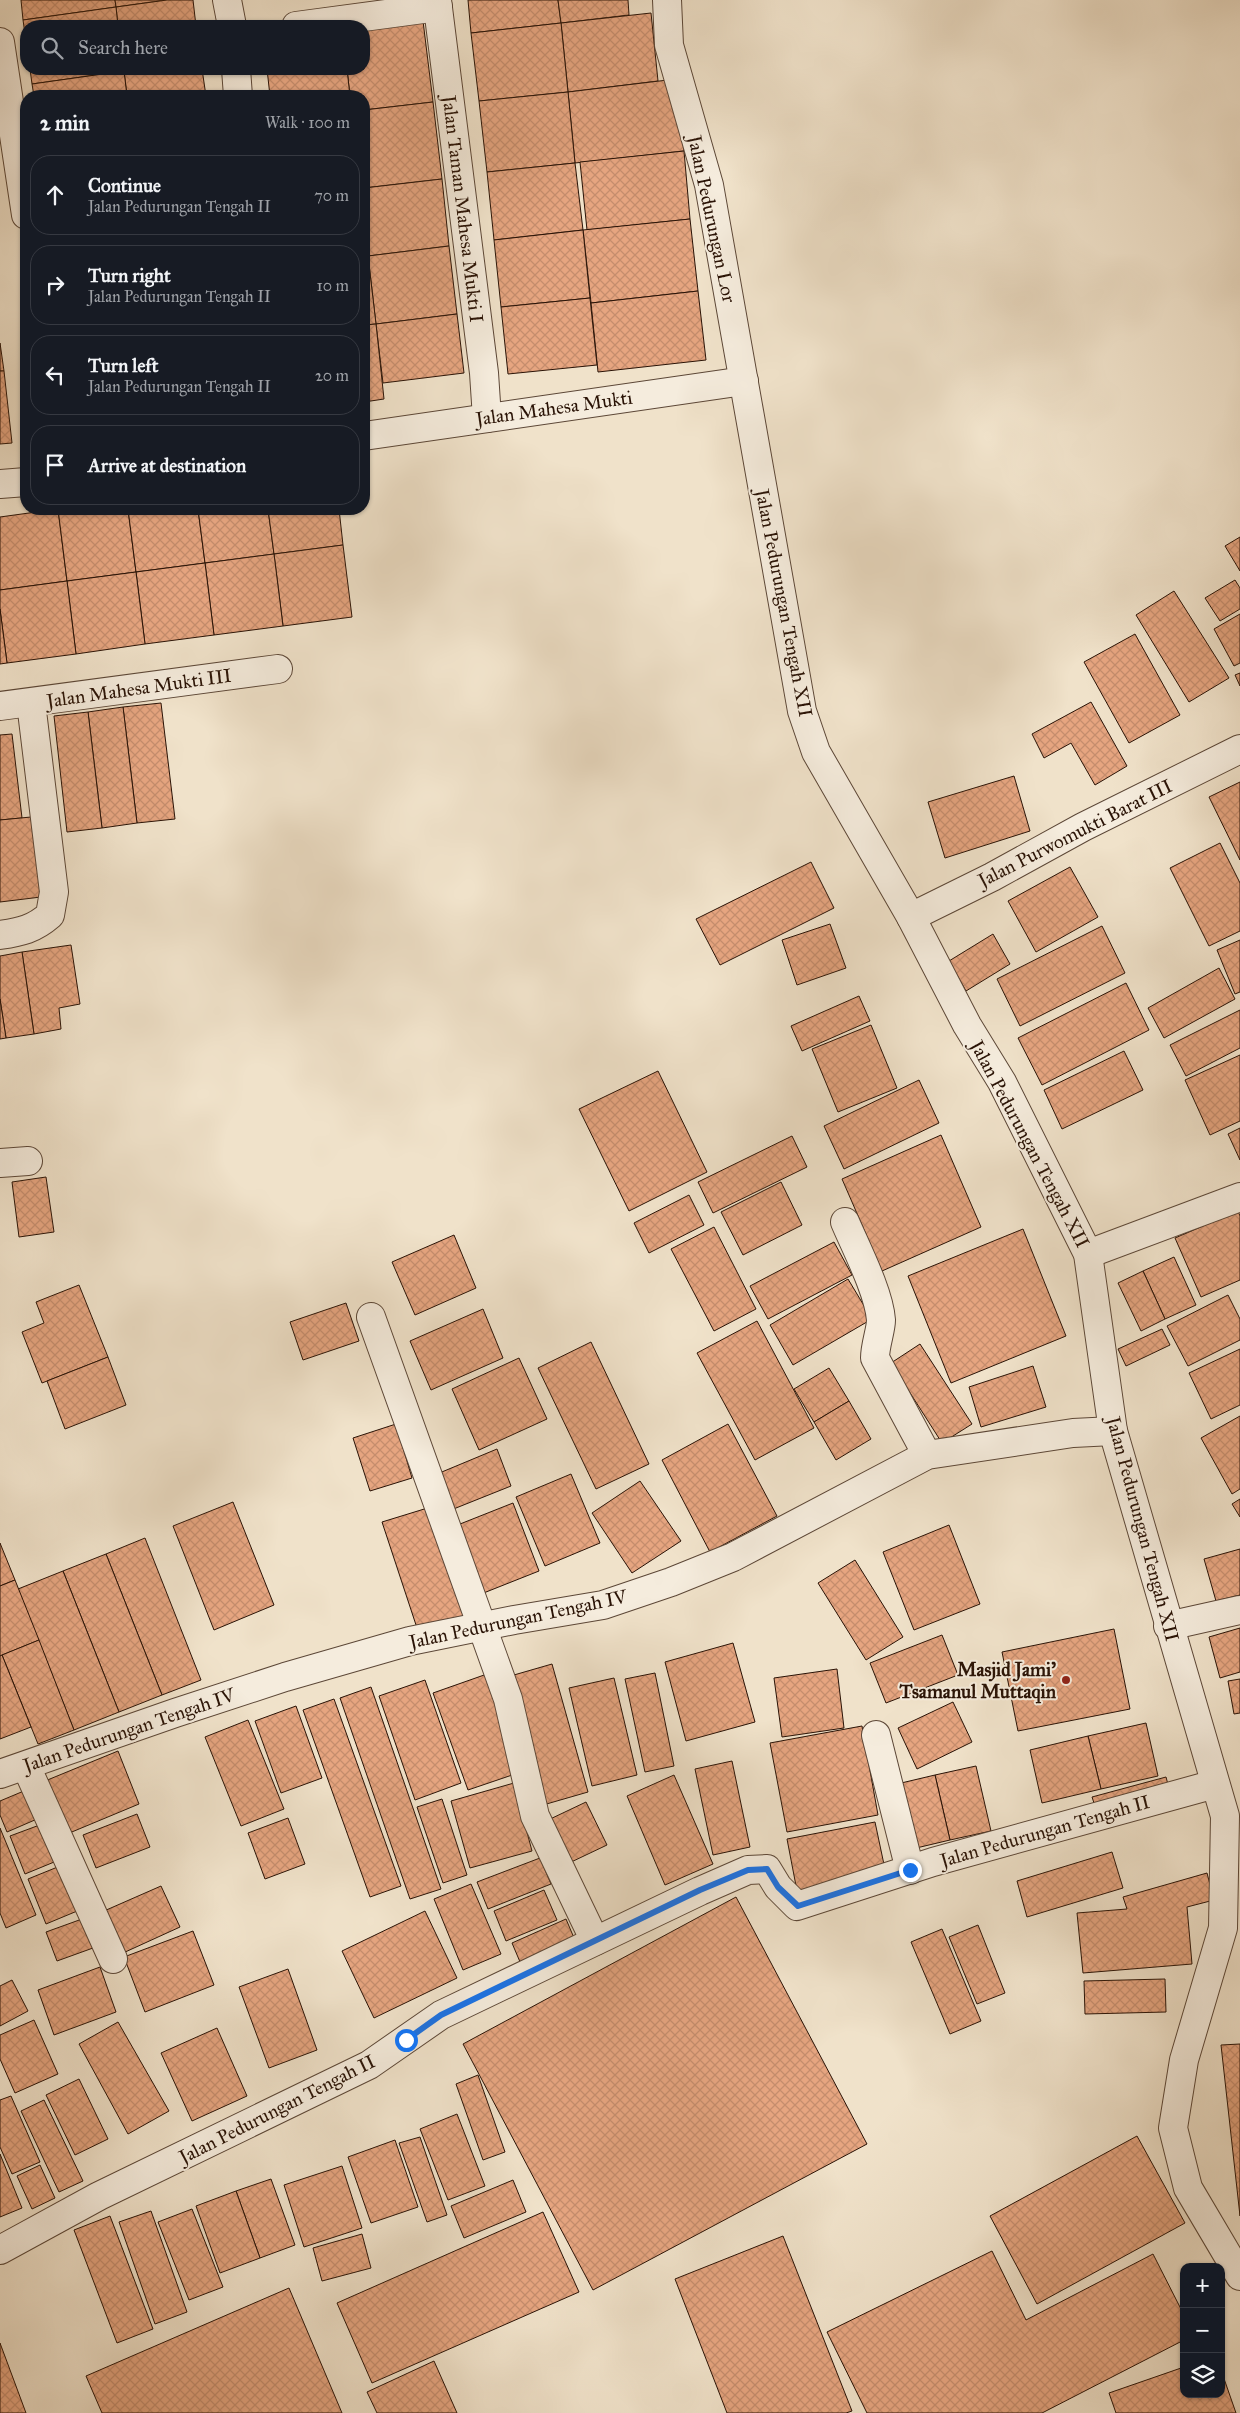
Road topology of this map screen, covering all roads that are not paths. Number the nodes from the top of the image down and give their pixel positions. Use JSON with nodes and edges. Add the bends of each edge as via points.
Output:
{"nodes":[{"id":1,"x":227,"y":0,"type":"edge"},
{"id":2,"x":667,"y":0,"type":"edge"},
{"id":3,"x":437,"y":4,"type":"edge"},
{"id":4,"x":231,"y":20,"type":"edge"},
{"id":5,"x":334,"y":20,"type":"edge"},
{"id":6,"x":0,"y":42,"type":"edge"},
{"id":7,"x":236,"y":75,"type":"edge"},
{"id":8,"x":238,"y":90,"type":"edge"},
{"id":9,"x":20,"y":175,"type":"edge"},
{"id":10,"x":744,"y":381,"type":"junction"},
{"id":11,"x":487,"y":418,"type":"junction"},
{"id":12,"x":370,"y":435,"type":"edge"},
{"id":13,"x":20,"y":482,"type":"edge"},
{"id":14,"x":0,"y":484,"type":"edge"},
{"id":15,"x":278,"y":669,"type":"dead end"},
{"id":16,"x":31,"y":703,"type":"junction"},
{"id":17,"x":0,"y":706,"type":"edge"},
{"id":18,"x":1240,"y":749,"type":"edge"},
{"id":19,"x":911,"y":917,"type":"junction"},
{"id":20,"x":0,"y":934,"type":"edge"},
{"id":21,"x":28,"y":1161,"type":"dead end"},
{"id":22,"x":0,"y":1163,"type":"edge"},
{"id":23,"x":1240,"y":1197,"type":"edge"},
{"id":24,"x":844,"y":1222,"type":"dead end"},
{"id":25,"x":1088,"y":1254,"type":"junction"},
{"id":26,"x":371,"y":1317,"type":"dead end"},
{"id":27,"x":1113,"y":1431,"type":"junction"},
{"id":28,"x":928,"y":1455,"type":"junction"},
{"id":29,"x":1240,"y":1610,"type":"edge"},
{"id":30,"x":481,"y":1626,"type":"junction"},
{"id":31,"x":1168,"y":1626,"type":"junction"},
{"id":32,"x":876,"y":1735,"type":"dead end"},
{"id":33,"x":26,"y":1766,"type":"junction"},
{"id":34,"x":0,"y":1774,"type":"edge"},
{"id":35,"x":1214,"y":1784,"type":"junction"},
{"id":36,"x":1232,"y":1849,"type":"edge"},
{"id":37,"x":910,"y":1870,"type":"junction"},
{"id":38,"x":594,"y":1941,"type":"junction"},
{"id":39,"x":112,"y":1959,"type":"dead end"},
{"id":40,"x":1,"y":2248,"type":"edge"},
{"id":41,"x":1240,"y":2276,"type":"edge"}],
"edges":[{"from":1,"to":4,"type":"street"},
{"from":2,"to":10,"type":"street","name":"Jalan Pedurungan Lor","via":[[669,45],[709,184]]},
{"from":3,"to":5,"type":"street"},
{"from":3,"to":11,"type":"street","name":"Jalan Taman Mahesa Mukti I"},
{"from":6,"to":9,"type":"street"},
{"from":7,"to":8,"type":"street"},
{"from":10,"to":11,"type":"street","name":"Jalan Mahesa Mukti"},
{"from":10,"to":19,"type":"street","name":"Jalan Pedurungan Tengah XII","via":[[802,711],[816,752]]},
{"from":11,"to":12,"type":"street","name":"Jalan Mahesa Mukti"},
{"from":13,"to":14,"type":"street"},
{"from":15,"to":16,"type":"street","name":"Jalan Mahesa Mukti III"},
{"from":16,"to":17,"type":"street","name":"Jalan Mahesa Mukti III"},
{"from":16,"to":20,"type":"street","via":[[54,892],[50,915],[36,927]]},
{"from":18,"to":19,"type":"street","name":"Jalan Purwomukti Barat III"},
{"from":19,"to":25,"type":"street","name":"Jalan Pedurungan Tengah XII","via":[[967,1025],[1002,1082]]},
{"from":21,"to":22,"type":"street"},
{"from":23,"to":25,"type":"street"},
{"from":24,"to":28,"type":"street","via":[[878,1303],[881,1322],[875,1358]]},
{"from":25,"to":27,"type":"street","name":"Jalan Pedurungan Tengah XII"},
{"from":26,"to":30,"type":"street"},
{"from":27,"to":28,"type":"street","name":"Jalan Pedurungan Tengah IV","via":[[1073,1433]]},
{"from":27,"to":31,"type":"street","name":"Jalan Pedurungan Tengah XII"},
{"from":28,"to":30,"type":"street","name":"Jalan Pedurungan Tengah IV","via":[[733,1557],[672,1582],[603,1605]]},
{"from":29,"to":31,"type":"street"},
{"from":30,"to":33,"type":"street","name":"Jalan Pedurungan Tengah IV","via":[[410,1641],[285,1677]]},
{"from":30,"to":38,"type":"street","via":[[508,1699],[535,1816]]},
{"from":31,"to":35,"type":"street","name":"Jalan Pedurungan Tengah XII"},
{"from":32,"to":37,"type":"street"},
{"from":33,"to":34,"type":"street","name":"Jalan Pedurungan Tengah IV"},
{"from":33,"to":39,"type":"street"},
{"from":35,"to":36,"type":"street","name":"Jalan Pedurungan Tengah XII"},
{"from":35,"to":37,"type":"street","name":"Jalan Pedurungan Tengah II"},
{"from":36,"to":41,"type":"street","name":"Jalan Pedurungan Tengah XII","via":[[1223,1928],[1184,2060],[1173,2128],[1188,2188]]},
{"from":37,"to":38,"type":"street","name":"Jalan Pedurungan Tengah II","via":[[798,1906],[778,1887],[767,1869],[748,1870]]},
{"from":38,"to":40,"type":"street","name":"Jalan Pedurungan Tengah II","via":[[441,2015],[370,2065],[99,2196]]}]}
